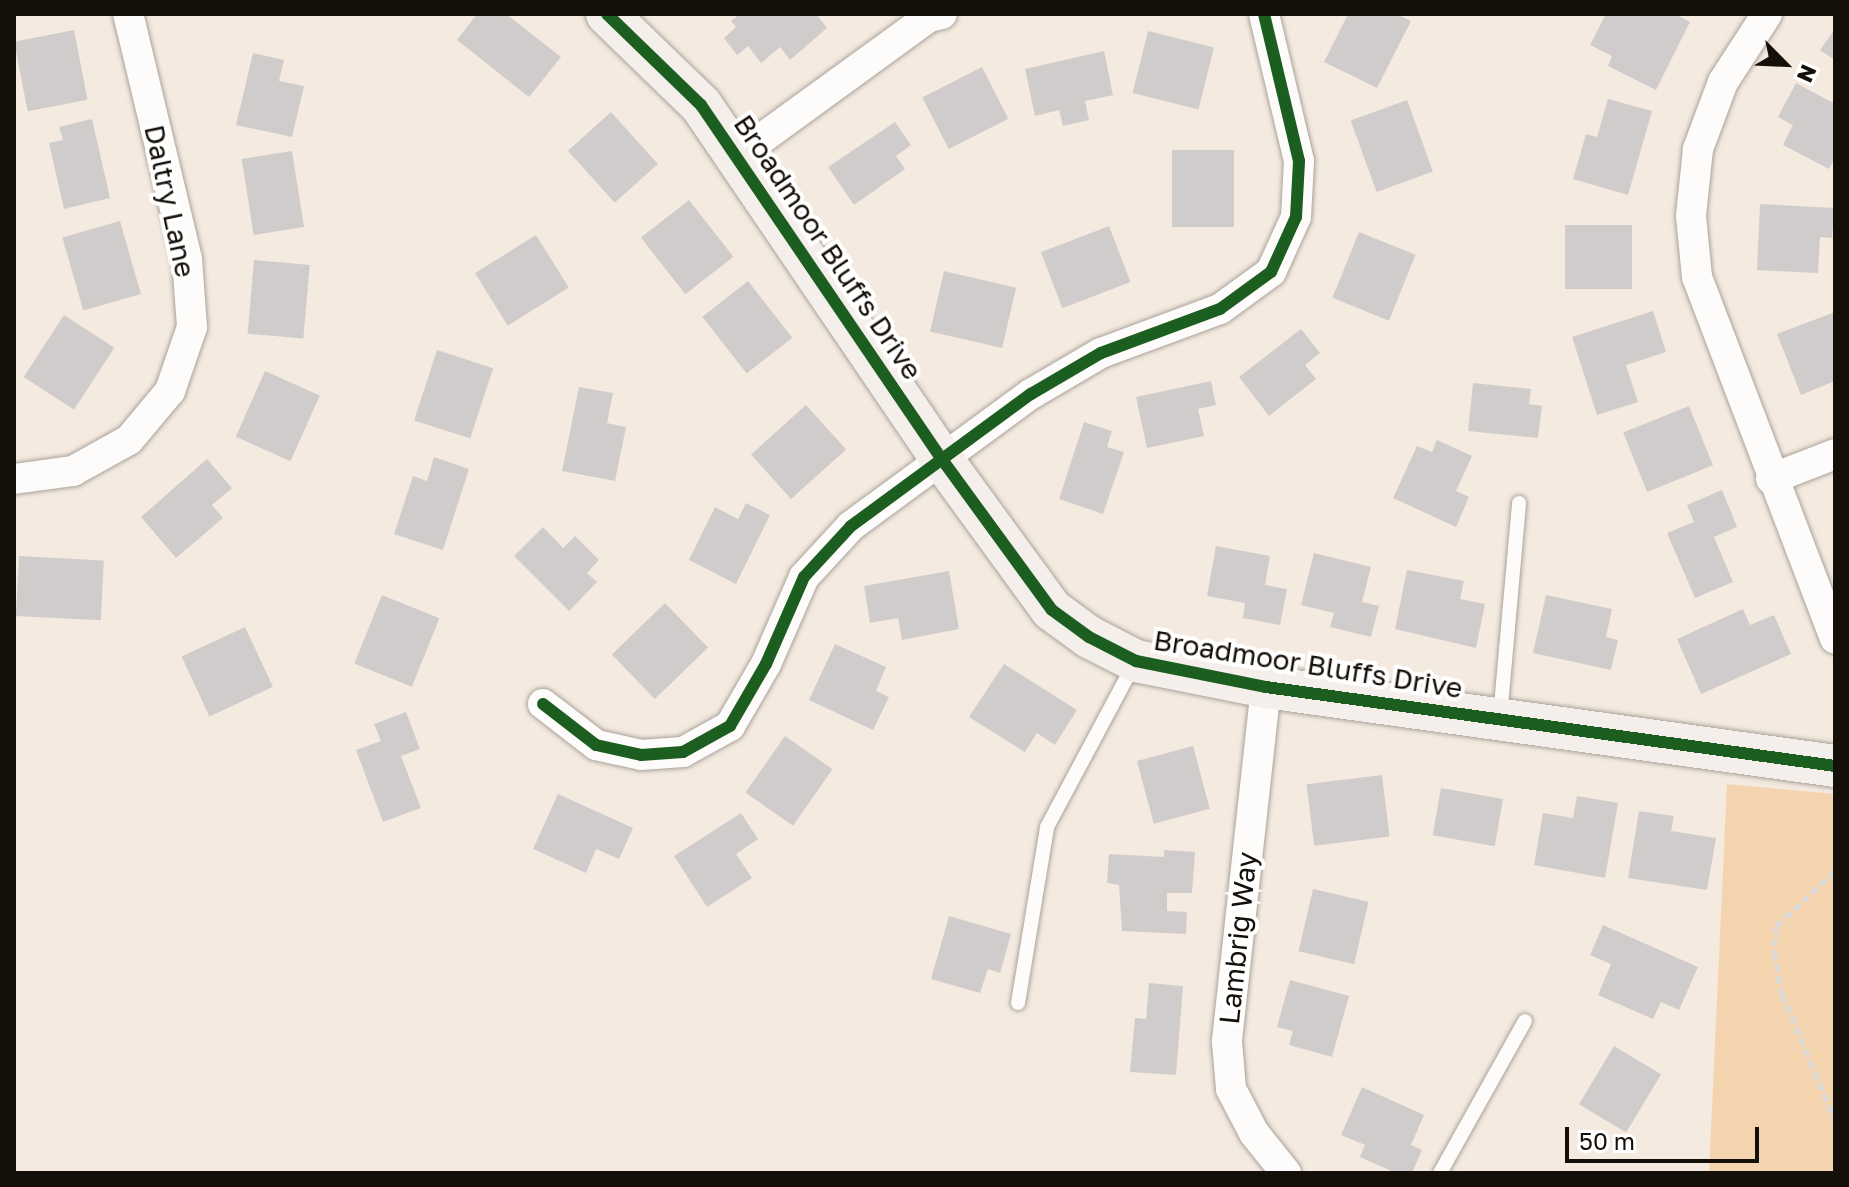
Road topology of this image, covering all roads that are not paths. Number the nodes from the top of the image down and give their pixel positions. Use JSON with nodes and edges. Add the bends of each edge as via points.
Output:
{"nodes":[{"id":1,"x":128,"y":14,"type":"edge"},
{"id":2,"x":607,"y":14,"type":"edge"},
{"id":3,"x":942,"y":14,"type":"edge"},
{"id":4,"x":1264,"y":14,"type":"edge"},
{"id":5,"x":1767,"y":14,"type":"edge"},
{"id":6,"x":739,"y":155,"type":"junction"},
{"id":7,"x":1835,"y":454,"type":"edge"},
{"id":8,"x":941,"y":458,"type":"junction"},
{"id":9,"x":14,"y":479,"type":"edge"},
{"id":10,"x":1771,"y":479,"type":"junction"},
{"id":11,"x":1519,"y":503,"type":"dead end"},
{"id":12,"x":1835,"y":639,"type":"edge"},
{"id":13,"x":1136,"y":661,"type":"junction"},
{"id":14,"x":1266,"y":687,"type":"junction"},
{"id":15,"x":543,"y":704,"type":"dead end"},
{"id":16,"x":1500,"y":718,"type":"junction"},
{"id":17,"x":1835,"y":765,"type":"edge"},
{"id":18,"x":1018,"y":1003,"type":"dead end"},
{"id":19,"x":1525,"y":1021,"type":"dead end"},
{"id":20,"x":1286,"y":1173,"type":"edge"},
{"id":21,"x":1440,"y":1173,"type":"edge"}],
"edges":[{"from":1,"to":9,"type":"street","name":"Daltry Lane","via":[[187,259],[192,327],[170,391],[129,440],[73,471]]},
{"from":2,"to":6,"type":"street","name":"Broadmoor Bluffs Drive","via":[[682,84]]},
{"from":3,"to":6,"type":"street","via":[[929,17]]},
{"from":4,"to":8,"type":"street","via":[[1299,161],[1296,217],[1271,272],[1220,309],[1101,353],[1031,394]]},
{"from":5,"to":10,"type":"street","via":[[1723,82],[1698,149],[1691,216],[1697,277]]},
{"from":6,"to":8,"type":"street","name":"Broadmoor Bluffs Drive"},
{"from":7,"to":10,"type":"street"},
{"from":8,"to":13,"type":"street","name":"Broadmoor Bluffs Drive","via":[[1052,610]]},
{"from":8,"to":15,"type":"street","via":[[851,526],[804,577],[766,664],[730,726],[683,752],[641,755],[596,745]]},
{"from":10,"to":12,"type":"street"},
{"from":11,"to":16,"type":"lane"},
{"from":13,"to":14,"type":"street","name":"Broadmoor Bluffs Drive"},
{"from":13,"to":18,"type":"lane","via":[[1047,827]]},
{"from":14,"to":16,"type":"street","name":"Broadmoor Bluffs Drive"},
{"from":14,"to":20,"type":"street","name":"Lambrig Way","via":[[1227,1042],[1231,1089],[1254,1133]]},
{"from":16,"to":17,"type":"street","name":"Broadmoor Bluffs Drive"},
{"from":19,"to":21,"type":"lane"}]}
